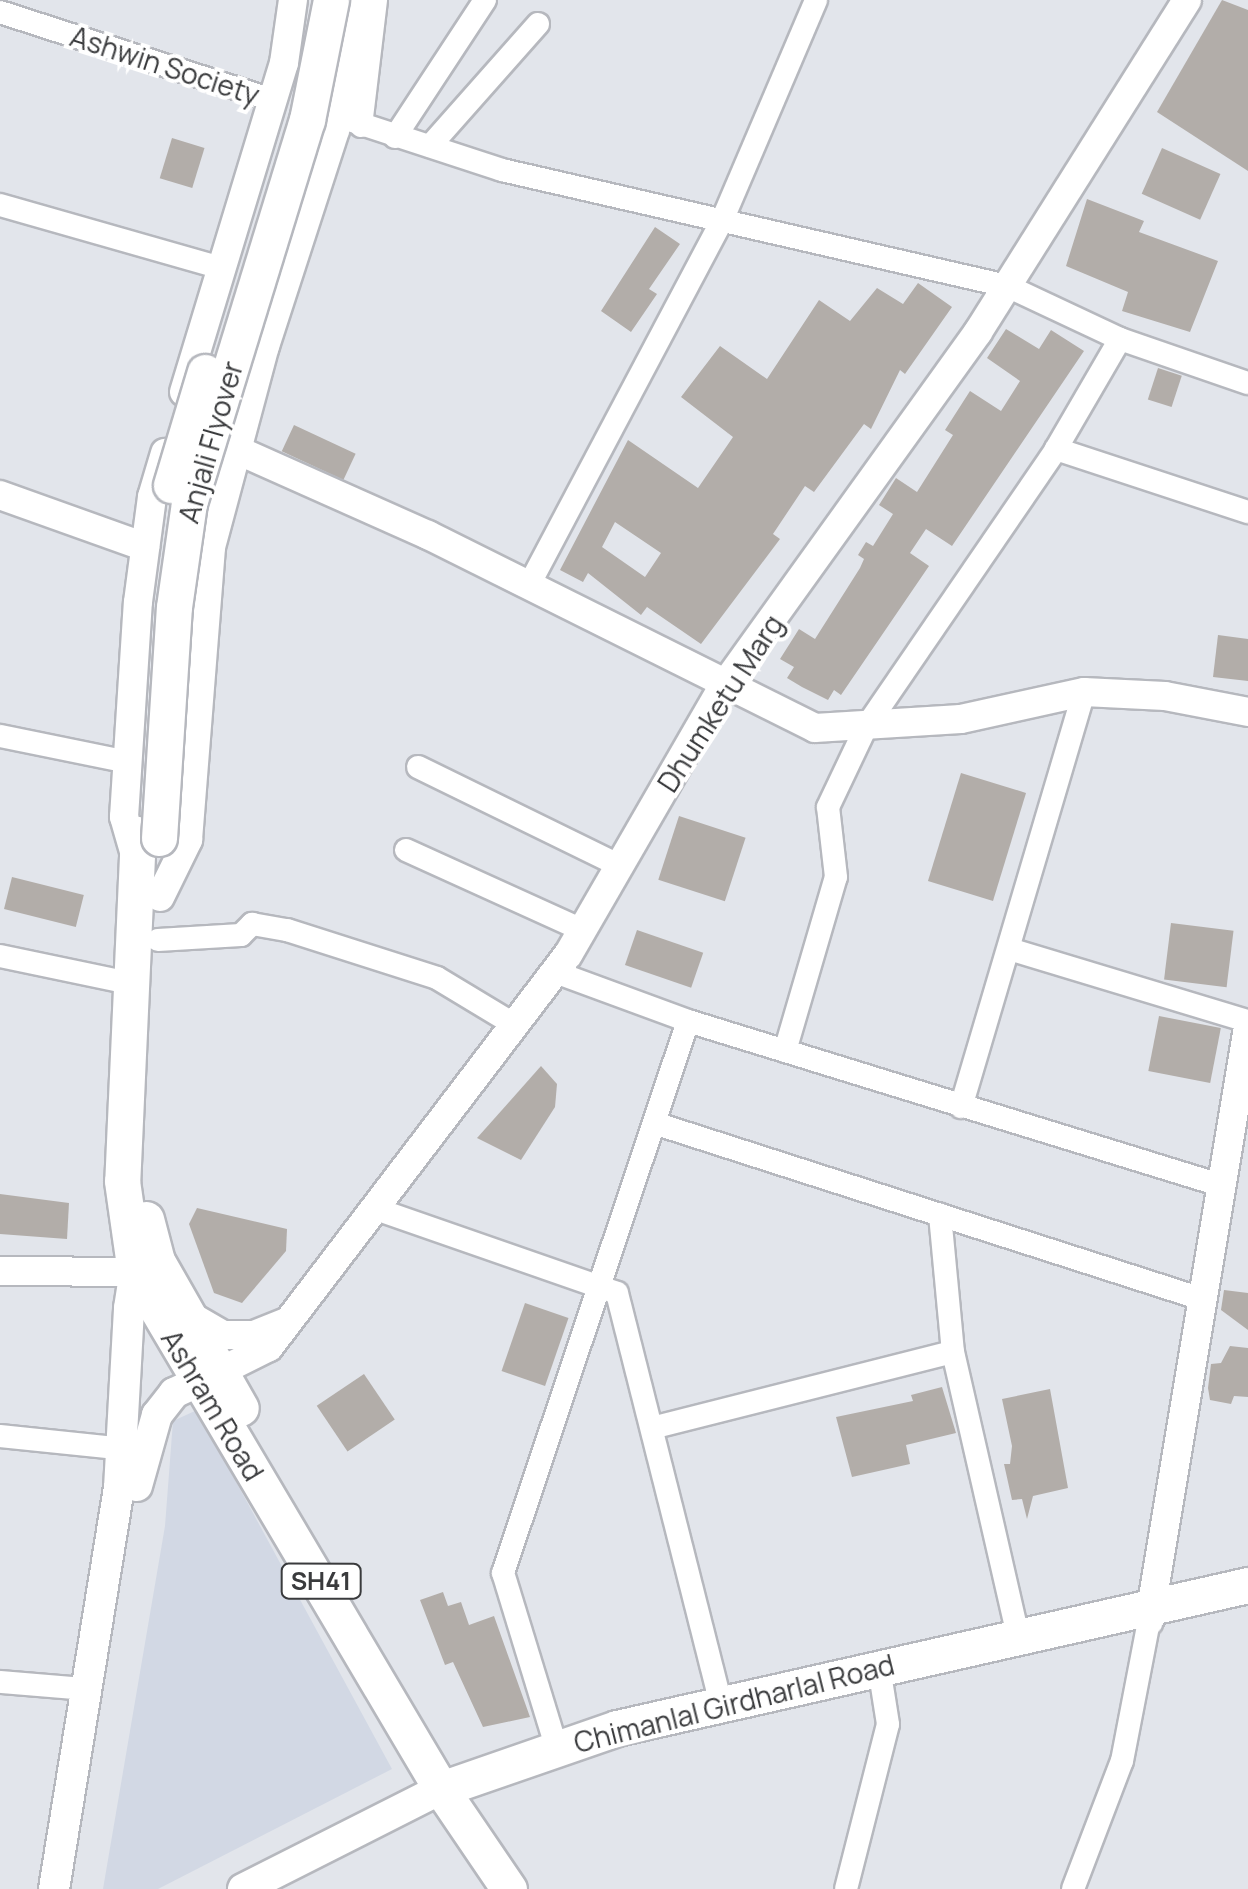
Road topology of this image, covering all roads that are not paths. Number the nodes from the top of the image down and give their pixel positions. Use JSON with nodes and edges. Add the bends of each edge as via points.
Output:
{"nodes":[{"id":1,"x":293,"y":0,"type":"edge"},
{"id":2,"x":308,"y":0,"type":"edge"},
{"id":3,"x":331,"y":0,"type":"edge"},
{"id":4,"x":360,"y":0,"type":"edge"},
{"id":5,"x":376,"y":0,"type":"edge"},
{"id":6,"x":485,"y":0,"type":"edge"},
{"id":7,"x":816,"y":0,"type":"edge"},
{"id":8,"x":1187,"y":0,"type":"edge"},
{"id":9,"x":0,"y":12,"type":"edge"},
{"id":10,"x":538,"y":24,"type":"dead end"},
{"id":11,"x":273,"y":100,"type":"junction"},
{"id":12,"x":349,"y":121,"type":"junction"},
{"id":13,"x":396,"y":137,"type":"junction"},
{"id":14,"x":430,"y":146,"type":"junction"},
{"id":15,"x":0,"y":205,"type":"edge"},
{"id":16,"x":722,"y":223,"type":"junction"},
{"id":17,"x":221,"y":268,"type":"junction"},
{"id":18,"x":1007,"y":286,"type":"junction"},
{"id":19,"x":1120,"y":340,"type":"junction"},
{"id":20,"x":1248,"y":384,"type":"edge"},
{"id":21,"x":1056,"y":449,"type":"junction"},
{"id":22,"x":237,"y":450,"type":"junction"},
{"id":23,"x":0,"y":494,"type":"edge"},
{"id":24,"x":1248,"y":512,"type":"edge"},
{"id":25,"x":145,"y":547,"type":"junction"},
{"id":26,"x":528,"y":587,"type":"junction"},
{"id":27,"x":723,"y":687,"type":"junction"},
{"id":28,"x":1084,"y":692,"type":"junction"},
{"id":29,"x":1248,"y":712,"type":"edge"},
{"id":30,"x":866,"y":727,"type":"junction"},
{"id":31,"x":0,"y":736,"type":"edge"},
{"id":32,"x":128,"y":762,"type":"junction"},
{"id":33,"x":418,"y":767,"type":"dead end"},
{"id":34,"x":145,"y":844,"type":"junction"},
{"id":35,"x":406,"y":850,"type":"dead end"},
{"id":36,"x":620,"y":866,"type":"junction"},
{"id":37,"x":160,"y":897,"type":"junction"},
{"id":38,"x":582,"y":930,"type":"junction"},
{"id":39,"x":158,"y":940,"type":"junction"},
{"id":40,"x":1009,"y":950,"type":"junction"},
{"id":41,"x":0,"y":956,"type":"edge"},
{"id":42,"x":556,"y":972,"type":"junction"},
{"id":43,"x":134,"y":984,"type":"junction"},
{"id":44,"x":688,"y":1021,"type":"junction"},
{"id":45,"x":1248,"y":1024,"type":"edge"},
{"id":46,"x":514,"y":1025,"type":"junction"},
{"id":47,"x":785,"y":1051,"type":"junction"},
{"id":48,"x":1243,"y":1086,"type":"edge"},
{"id":49,"x":961,"y":1106,"type":"junction"},
{"id":50,"x":654,"y":1123,"type":"junction"},
{"id":51,"x":1220,"y":1185,"type":"junction"},
{"id":52,"x":373,"y":1208,"type":"junction"},
{"id":53,"x":940,"y":1215,"type":"junction"},
{"id":54,"x":146,"y":1266,"type":"junction"},
{"id":55,"x":0,"y":1271,"type":"edge"},
{"id":56,"x":600,"y":1287,"type":"junction"},
{"id":57,"x":1202,"y":1299,"type":"junction"},
{"id":58,"x":186,"y":1313,"type":"junction"},
{"id":59,"x":288,"y":1322,"type":"junction"},
{"id":60,"x":953,"y":1352,"type":"junction"},
{"id":61,"x":207,"y":1376,"type":"junction"},
{"id":62,"x":652,"y":1428,"type":"junction"},
{"id":63,"x":0,"y":1436,"type":"edge"},
{"id":64,"x":133,"y":1449,"type":"junction"},
{"id":65,"x":1248,"y":1584,"type":"edge"},
{"id":66,"x":1248,"y":1601,"type":"edge"},
{"id":67,"x":1151,"y":1612,"type":"junction"},
{"id":68,"x":1018,"y":1635,"type":"junction"},
{"id":69,"x":0,"y":1682,"type":"edge"},
{"id":70,"x":882,"y":1685,"type":"junction"},
{"id":71,"x":85,"y":1689,"type":"junction"},
{"id":72,"x":722,"y":1704,"type":"junction"},
{"id":73,"x":556,"y":1746,"type":"junction"},
{"id":74,"x":458,"y":1793,"type":"junction"},
{"id":75,"x":54,"y":1889,"type":"edge"},
{"id":76,"x":74,"y":1889,"type":"edge"},
{"id":77,"x":243,"y":1889,"type":"edge"},
{"id":78,"x":281,"y":1889,"type":"edge"},
{"id":79,"x":508,"y":1889,"type":"edge"},
{"id":80,"x":529,"y":1889,"type":"edge"},
{"id":81,"x":846,"y":1889,"type":"edge"},
{"id":82,"x":1073,"y":1889,"type":"edge"}],
"edges":[{"from":1,"to":11,"type":"street"},
{"from":2,"to":34,"type":"main road","name":"Anjali Flyover","bridge":true,"via":[[288,112],[168,497],[149,638]]},
{"from":3,"to":34,"type":"main road","name":"Anjali Flyover","bridge":true,"via":[[308,120],[189,503]]},
{"from":4,"to":12,"type":"street"},
{"from":5,"to":12,"type":"street"},
{"from":6,"to":13,"type":"street"},
{"from":7,"to":16,"type":"street"},
{"from":8,"to":18,"type":"street","name":"Dhumketu Marg"},
{"from":9,"to":11,"type":"street","name":"Ashwin Society"},
{"from":10,"to":14,"type":"street"},
{"from":11,"to":12,"type":"street"},
{"from":11,"to":17,"type":"street"},
{"from":12,"to":13,"type":"street"},
{"from":12,"to":22,"type":"street"},
{"from":13,"to":14,"type":"street"},
{"from":14,"to":16,"type":"street"},
{"from":15,"to":17,"type":"street"},
{"from":16,"to":18,"type":"street"},
{"from":16,"to":26,"type":"street"},
{"from":17,"to":25,"type":"street","via":[[152,497]]},
{"from":18,"to":19,"type":"street"},
{"from":18,"to":27,"type":"street","name":"Dhumketu Marg"},
{"from":19,"to":20,"type":"street"},
{"from":19,"to":21,"type":"street"},
{"from":21,"to":24,"type":"street"},
{"from":21,"to":30,"type":"street"},
{"from":22,"to":26,"type":"street"},
{"from":22,"to":37,"type":"street","via":[[211,546],[188,840]]},
{"from":23,"to":25,"type":"street"},
{"from":25,"to":32,"type":"street"},
{"from":26,"to":27,"type":"street"},
{"from":27,"to":30,"type":"street","via":[[815,728]]},
{"from":27,"to":36,"type":"street","name":"Dhumketu Marg"},
{"from":28,"to":29,"type":"street","via":[[1165,696]]},
{"from":28,"to":30,"type":"street","via":[[961,719]]},
{"from":28,"to":40,"type":"street"},
{"from":30,"to":47,"type":"street","via":[[828,807],[836,877]]},
{"from":31,"to":32,"type":"street"},
{"from":32,"to":34,"type":"street","via":[[124,818]]},
{"from":33,"to":36,"type":"street"},
{"from":34,"to":37,"type":"main road","name":"Anjali Flyover"},
{"from":34,"to":43,"type":"main road","name":"Ashram Road"},
{"from":35,"to":38,"type":"street"},
{"from":36,"to":38,"type":"street","name":"Dhumketu Marg"},
{"from":37,"to":39,"type":"main road","name":"Ashram Road"},
{"from":38,"to":42,"type":"street","name":"Dhumketu Marg"},
{"from":39,"to":46,"type":"street","via":[[241,935],[252,924],[286,930],[436,978]]},
{"from":39,"to":54,"type":"main road","name":"Ashram Road","via":[[143,1182]]},
{"from":40,"to":45,"type":"street"},
{"from":40,"to":49,"type":"street"},
{"from":41,"to":43,"type":"street"},
{"from":42,"to":44,"type":"street"},
{"from":42,"to":46,"type":"street","name":"Dhumketu Marg"},
{"from":43,"to":54,"type":"main road","name":"Ashram Road","via":[[122,1181]]},
{"from":44,"to":47,"type":"street"},
{"from":44,"to":50,"type":"street"},
{"from":45,"to":48,"type":"street"},
{"from":46,"to":52,"type":"street","name":"Dhumketu Marg"},
{"from":47,"to":49,"type":"street"},
{"from":48,"to":51,"type":"street"},
{"from":49,"to":51,"type":"street"},
{"from":50,"to":53,"type":"street"},
{"from":50,"to":56,"type":"street"},
{"from":51,"to":57,"type":"street"},
{"from":52,"to":56,"type":"street"},
{"from":52,"to":59,"type":"street","name":"Dhumketu Marg"},
{"from":53,"to":57,"type":"street"},
{"from":53,"to":60,"type":"street"},
{"from":54,"to":55,"type":"street","via":[[62,1276]]},
{"from":54,"to":58,"type":"main road","name":"Ashram Road"},
{"from":54,"to":61,"type":"main road","name":"Ashram Road"},
{"from":54,"to":64,"type":"main road"},
{"from":56,"to":62,"type":"street","via":[[617,1293]]},
{"from":56,"to":73,"type":"street","via":[[503,1574]]},
{"from":57,"to":67,"type":"street"},
{"from":58,"to":59,"type":"street","via":[[223,1335],[254,1335]]},
{"from":58,"to":61,"type":"main road","name":"Ashram Road"},
{"from":59,"to":61,"type":"street","name":"Dhumketu Marg","via":[[269,1348]]},
{"from":60,"to":62,"type":"street"},
{"from":60,"to":68,"type":"street"},
{"from":61,"to":64,"type":"main road","via":[[156,1415]]},
{"from":61,"to":74,"type":"main road","name":"Ashram Road"},
{"from":62,"to":72,"type":"street"},
{"from":63,"to":64,"type":"street"},
{"from":64,"to":71,"type":"main road"},
{"from":64,"to":76,"type":"main road"},
{"from":65,"to":67,"type":"main road","name":"Chimanlal Girdharlal Road"},
{"from":66,"to":67,"type":"main road","name":"Chimanlal Girdharlal Road"},
{"from":67,"to":68,"type":"main road","name":"Chimanlal Girdharlal Road"},
{"from":67,"to":70,"type":"main road","name":"Chimanlal Girdharlal Road"},
{"from":67,"to":82,"type":"street","via":[[1122,1761]]},
{"from":68,"to":72,"type":"main road","name":"Chimanlal Girdharlal Road"},
{"from":69,"to":71,"type":"street"},
{"from":70,"to":74,"type":"main road","name":"Chimanlal Girdharlal Road","via":[[622,1743]]},
{"from":70,"to":81,"type":"street","via":[[888,1724]]},
{"from":71,"to":75,"type":"main road"},
{"from":72,"to":73,"type":"main road","name":"Chimanlal Girdharlal Road"},
{"from":73,"to":74,"type":"main road","name":"Chimanlal Girdharlal Road"},
{"from":74,"to":77,"type":"main road","name":"Chimanlal Girdharlal Road"},
{"from":74,"to":78,"type":"main road","name":"Chimanlal Girdharlal Road"},
{"from":74,"to":79,"type":"main road","name":"Ashram Road"},
{"from":74,"to":80,"type":"main road","name":"Ashram Road"}]}
